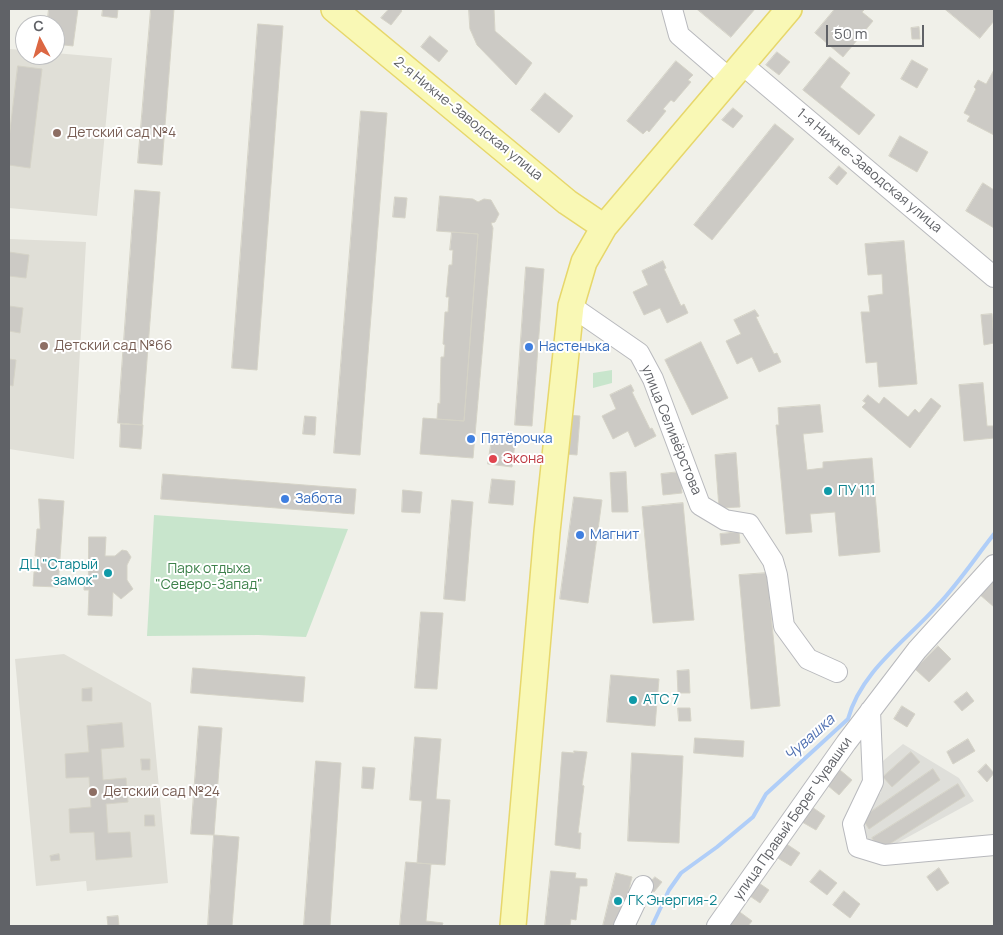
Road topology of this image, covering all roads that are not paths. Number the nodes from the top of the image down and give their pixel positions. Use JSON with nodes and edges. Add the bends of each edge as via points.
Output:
{"nodes":[{"id":1,"x":334,"y":9,"type":"edge"},
{"id":2,"x":672,"y":9,"type":"edge"},
{"id":3,"x":789,"y":9,"type":"edge"},
{"id":4,"x":736,"y":72,"type":"junction"},
{"id":5,"x":604,"y":227,"type":"junction"},
{"id":6,"x":994,"y":277,"type":"edge"},
{"id":7,"x":571,"y":306,"type":"junction"},
{"id":8,"x":994,"y":566,"type":"edge"},
{"id":9,"x":836,"y":672,"type":"dead end"},
{"id":10,"x":870,"y":712,"type":"junction"},
{"id":11,"x":994,"y":845,"type":"edge"},
{"id":12,"x":643,"y":886,"type":"dead end"},
{"id":13,"x":513,"y":926,"type":"edge"},
{"id":14,"x":624,"y":926,"type":"edge"},
{"id":15,"x":717,"y":926,"type":"edge"}],
"edges":[{"from":1,"to":5,"type":"main road","name":"2-я Нижне-Заводская улица","via":[[568,202]]},
{"from":2,"to":4,"type":"street","name":"1-я Нижне-Заводская улица","via":[[679,35]]},
{"from":3,"to":4,"type":"main road"},
{"from":4,"to":5,"type":"main road"},
{"from":4,"to":6,"type":"street","name":"1-я Нижне-Заводская улица"},
{"from":5,"to":7,"type":"main road","via":[[584,262]]},
{"from":7,"to":9,"type":"street","name":"улица Селивёрстова","via":[[639,353],[653,379],[700,505],[725,520],[749,524],[778,574],[784,626],[792,640],[808,659]]},
{"from":7,"to":13,"type":"main road"},
{"from":8,"to":10,"type":"street","name":"улица Правый Берег Чувашки","via":[[917,650]]},
{"from":10,"to":11,"type":"street","via":[[873,782],[853,824],[858,847],[884,854]]},
{"from":10,"to":15,"type":"street","name":"улица Правый Берег Чувашки"},
{"from":12,"to":14,"type":"street"}]}
